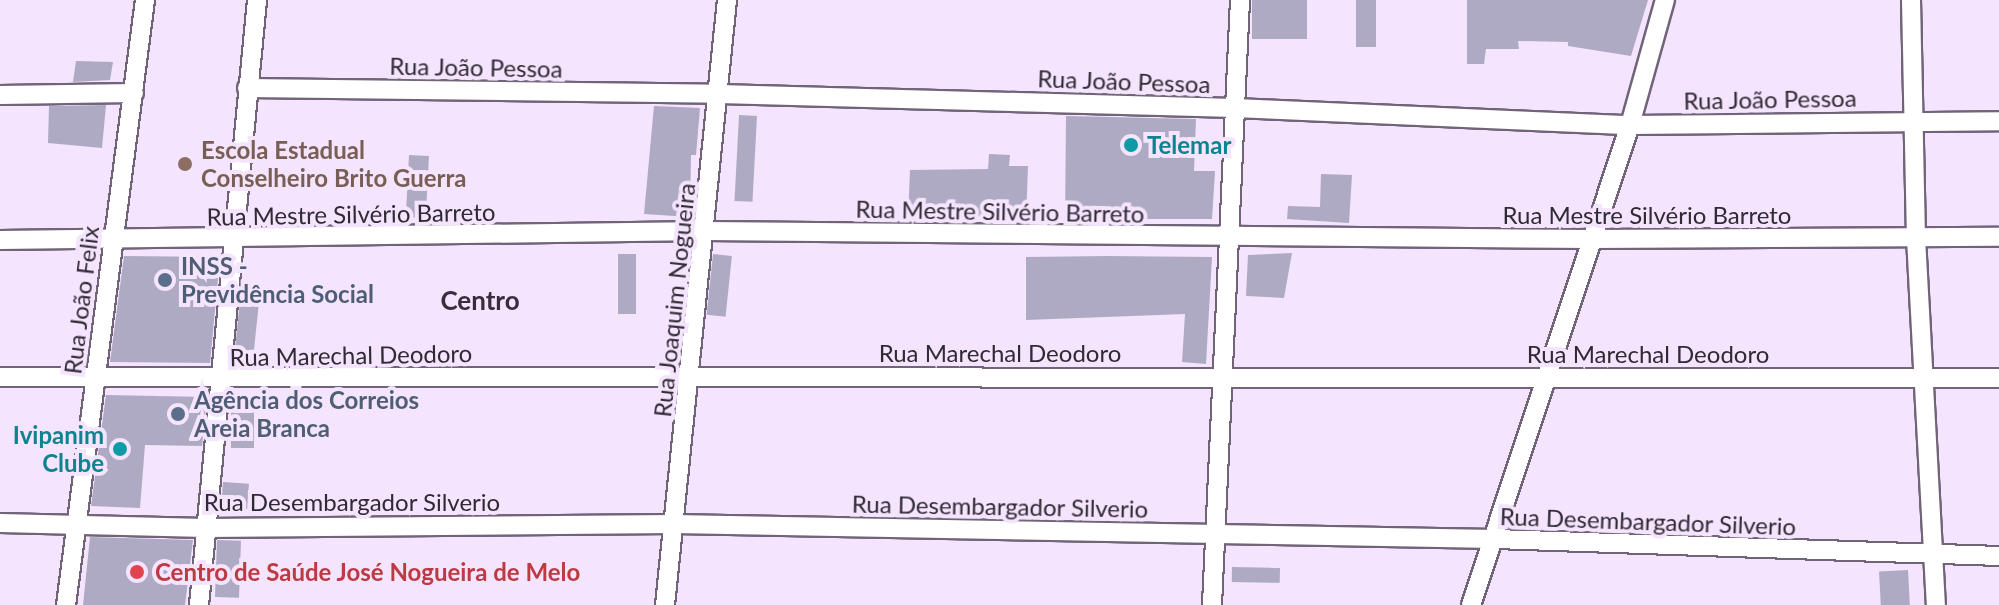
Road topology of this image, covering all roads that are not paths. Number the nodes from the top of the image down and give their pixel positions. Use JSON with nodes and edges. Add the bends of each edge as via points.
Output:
{"nodes":[{"id":1,"x":145,"y":0,"type":"edge"},
{"id":2,"x":257,"y":0,"type":"edge"},
{"id":3,"x":727,"y":0,"type":"edge"},
{"id":4,"x":1240,"y":0,"type":"edge"},
{"id":5,"x":1665,"y":0,"type":"edge"},
{"id":6,"x":1911,"y":0,"type":"edge"},
{"id":7,"x":247,"y":88,"type":"junction"},
{"id":8,"x":134,"y":93,"type":"junction"},
{"id":9,"x":719,"y":94,"type":"junction"},
{"id":10,"x":0,"y":95,"type":"edge"},
{"id":11,"x":1235,"y":108,"type":"junction"},
{"id":12,"x":1913,"y":121,"type":"junction"},
{"id":13,"x":1999,"y":121,"type":"edge"},
{"id":14,"x":1630,"y":125,"type":"junction"},
{"id":15,"x":705,"y":231,"type":"junction"},
{"id":16,"x":1231,"y":237,"type":"junction"},
{"id":17,"x":1999,"y":237,"type":"edge"},
{"id":18,"x":111,"y":238,"type":"junction"},
{"id":19,"x":1916,"y":238,"type":"junction"},
{"id":20,"x":1592,"y":239,"type":"junction"},
{"id":21,"x":0,"y":240,"type":"edge"},
{"id":22,"x":232,"y":241,"type":"junction"},
{"id":23,"x":693,"y":376,"type":"junction"},
{"id":24,"x":0,"y":377,"type":"edge"},
{"id":25,"x":96,"y":377,"type":"junction"},
{"id":26,"x":1223,"y":377,"type":"junction"},
{"id":27,"x":1545,"y":377,"type":"junction"},
{"id":28,"x":1922,"y":378,"type":"junction"},
{"id":29,"x":1999,"y":378,"type":"edge"},
{"id":30,"x":221,"y":380,"type":"junction"},
{"id":31,"x":77,"y":522,"type":"junction"},
{"id":32,"x":0,"y":523,"type":"edge"},
{"id":33,"x":674,"y":524,"type":"junction"},
{"id":34,"x":206,"y":528,"type":"junction"},
{"id":35,"x":1216,"y":534,"type":"junction"},
{"id":36,"x":1495,"y":539,"type":"junction"},
{"id":37,"x":1933,"y":555,"type":"junction"},
{"id":38,"x":1999,"y":556,"type":"edge"},
{"id":39,"x":66,"y":605,"type":"edge"},
{"id":40,"x":199,"y":605,"type":"edge"},
{"id":41,"x":665,"y":605,"type":"edge"},
{"id":42,"x":1212,"y":605,"type":"edge"},
{"id":43,"x":1471,"y":605,"type":"edge"},
{"id":44,"x":1936,"y":605,"type":"edge"}],
"edges":[{"from":1,"to":8,"type":"street","name":"Rua João Felix"},
{"from":2,"to":7,"type":"street"},
{"from":3,"to":9,"type":"street","name":"Rua Joaquim Nogueira"},
{"from":4,"to":11,"type":"street"},
{"from":5,"to":14,"type":"street"},
{"from":6,"to":12,"type":"street"},
{"from":7,"to":9,"type":"street","name":"Rua João Pessoa"},
{"from":7,"to":22,"type":"street"},
{"from":8,"to":10,"type":"street"},
{"from":8,"to":18,"type":"street","name":"Rua João Felix"},
{"from":9,"to":11,"type":"street","name":"Rua João Pessoa"},
{"from":9,"to":15,"type":"street","name":"Rua Joaquim Nogueira"},
{"from":11,"to":14,"type":"street","name":"Rua João Pessoa"},
{"from":11,"to":16,"type":"street"},
{"from":12,"to":13,"type":"street","name":"Rua João Pessoa"},
{"from":12,"to":14,"type":"street","name":"Rua João Pessoa"},
{"from":12,"to":19,"type":"street"},
{"from":14,"to":20,"type":"street"},
{"from":15,"to":16,"type":"street","name":"Rua Mestre Silvério Barreto"},
{"from":15,"to":22,"type":"street","name":"Rua Mestre Silvério Barreto"},
{"from":15,"to":23,"type":"street","name":"Rua Joaquim Nogueira"},
{"from":16,"to":20,"type":"street","name":"Rua Mestre Silvério Barreto"},
{"from":16,"to":26,"type":"street"},
{"from":17,"to":19,"type":"street","name":"Rua Mestre Silvério Barreto"},
{"from":18,"to":21,"type":"street","name":"Rua Mestre Silvério Barreto"},
{"from":18,"to":22,"type":"street","name":"Rua Mestre Silvério Barreto"},
{"from":18,"to":25,"type":"street","name":"Rua João Felix"},
{"from":19,"to":20,"type":"street","name":"Rua Mestre Silvério Barreto"},
{"from":19,"to":28,"type":"street"},
{"from":20,"to":27,"type":"street"},
{"from":22,"to":30,"type":"street"},
{"from":23,"to":26,"type":"street","name":"Rua Marechal Deodoro"},
{"from":23,"to":30,"type":"street","name":"Rua Marechal Deodoro"},
{"from":23,"to":33,"type":"street","name":"Rua Joaquim Nogueira"},
{"from":24,"to":25,"type":"street","name":"Rua Marechal Deodoro"},
{"from":25,"to":30,"type":"street","name":"Rua Marechal Deodoro"},
{"from":25,"to":31,"type":"street","name":"Rua João Felix"},
{"from":26,"to":27,"type":"street","name":"Rua Marechal Deodoro"},
{"from":26,"to":35,"type":"street"},
{"from":27,"to":28,"type":"street","name":"Rua Marechal Deodoro"},
{"from":27,"to":36,"type":"street"},
{"from":28,"to":29,"type":"street","name":"Rua Marechal Deodoro"},
{"from":28,"to":37,"type":"street"},
{"from":30,"to":34,"type":"street"},
{"from":31,"to":32,"type":"street","name":"Rua Desembargador Silverio"},
{"from":31,"to":34,"type":"street","name":"Rua Desembargador Silverio"},
{"from":31,"to":39,"type":"street","name":"Rua João Felix"},
{"from":33,"to":34,"type":"street","name":"Rua Desembargador Silverio"},
{"from":33,"to":35,"type":"street","name":"Rua Desembargador Silverio"},
{"from":33,"to":41,"type":"street","name":"Rua Joaquim Nogueira"},
{"from":34,"to":40,"type":"street"},
{"from":35,"to":36,"type":"street","name":"Rua Desembargador Silverio"},
{"from":35,"to":42,"type":"street"},
{"from":36,"to":37,"type":"street","name":"Rua Desembargador Silverio"},
{"from":36,"to":43,"type":"street"},
{"from":37,"to":38,"type":"street","name":"Rua Desembargador Silverio"},
{"from":37,"to":44,"type":"street"}]}
